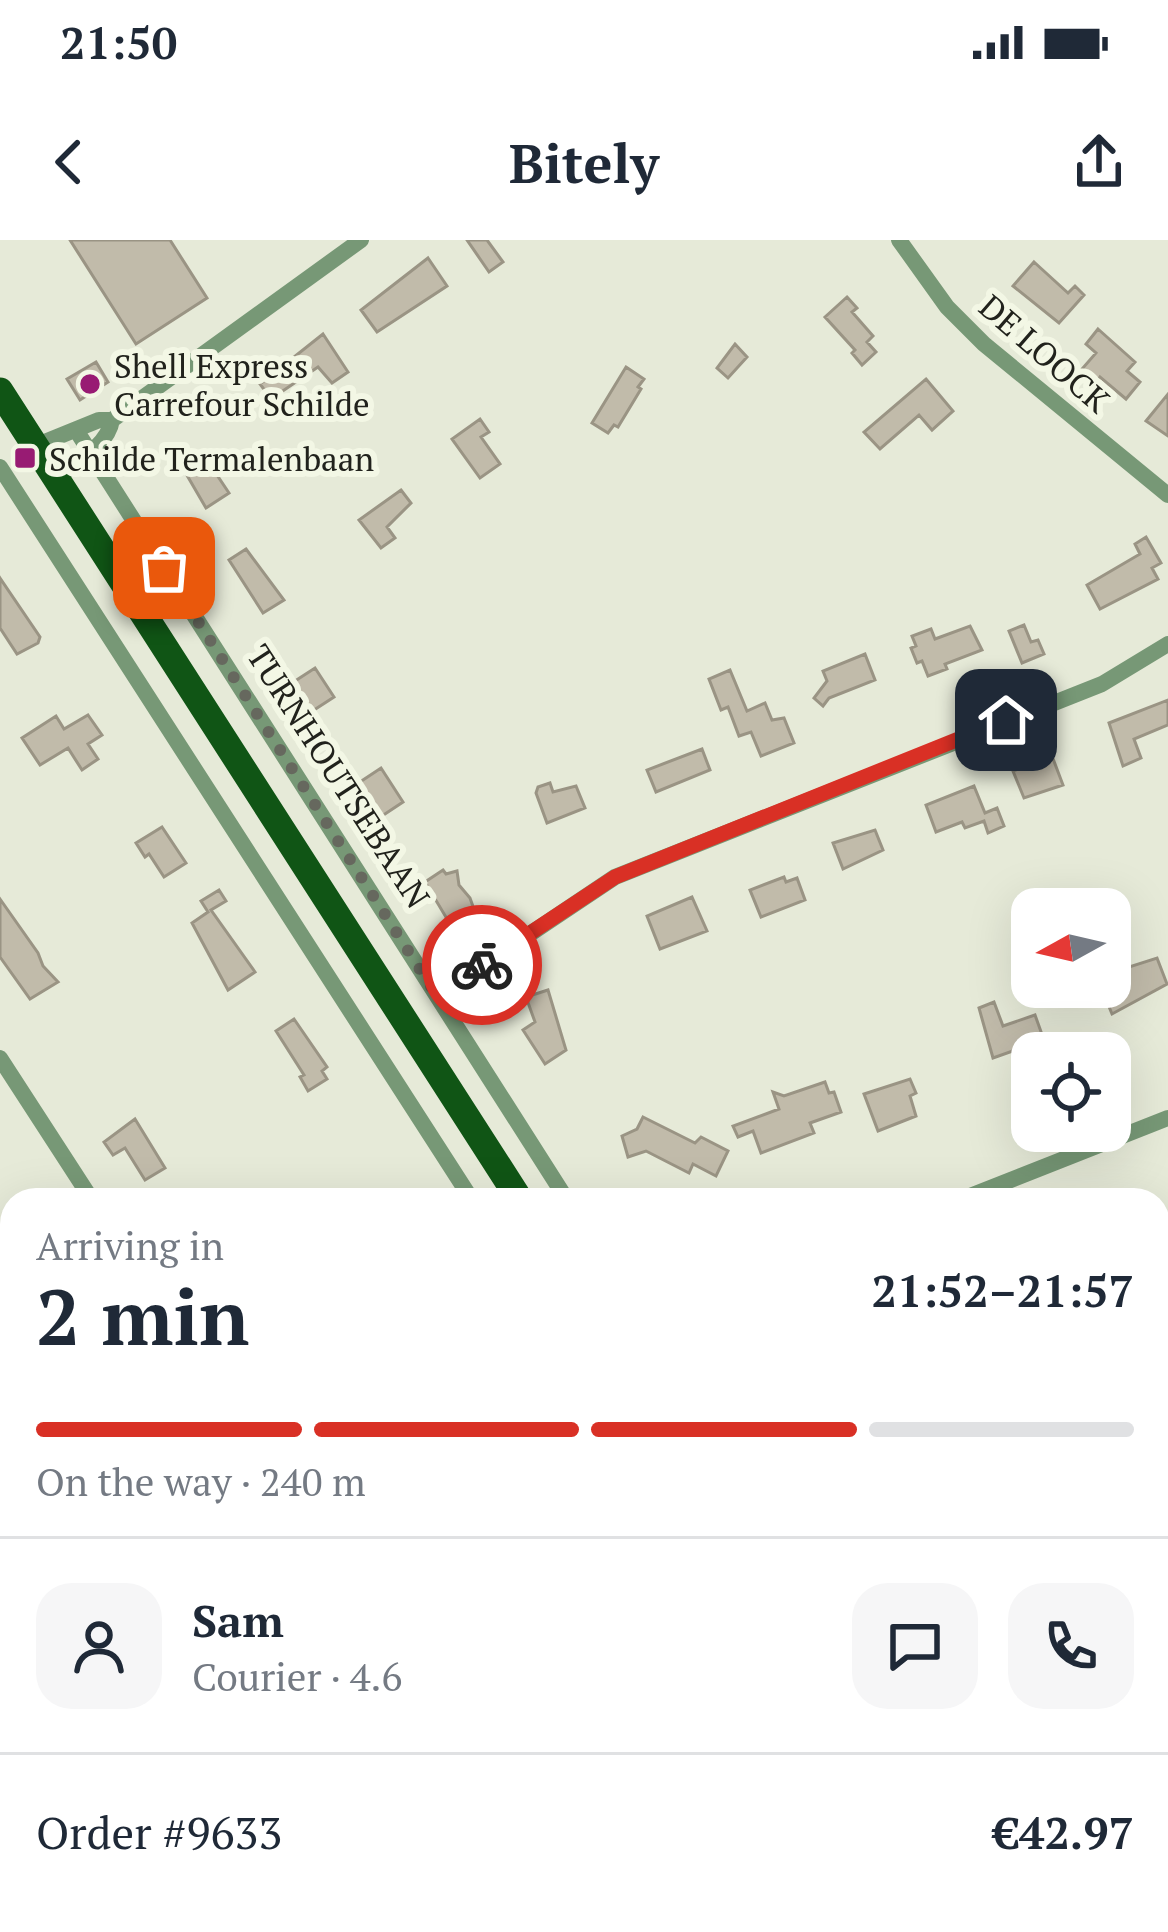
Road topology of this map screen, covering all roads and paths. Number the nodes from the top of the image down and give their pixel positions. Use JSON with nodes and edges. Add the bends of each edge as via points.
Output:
{"nodes":[{"id":1,"x":361,"y":240,"type":"edge"},
{"id":2,"x":899,"y":240,"type":"edge"},
{"id":3,"x":0,"y":391,"type":"edge"},
{"id":4,"x":112,"y":420,"type":"junction"},
{"id":5,"x":76,"y":430,"type":"junction"},
{"id":6,"x":35,"y":446,"type":"junction"},
{"id":7,"x":90,"y":452,"type":"junction"},
{"id":8,"x":1,"y":470,"type":"edge"},
{"id":9,"x":56,"y":478,"type":"junction"},
{"id":10,"x":1168,"y":495,"type":"edge"},
{"id":11,"x":1168,"y":644,"type":"edge"},
{"id":12,"x":437,"y":996,"type":"junction"},
{"id":13,"x":0,"y":1058,"type":"edge"},
{"id":14,"x":1168,"y":1118,"type":"edge"},
{"id":15,"x":84,"y":1188,"type":"edge"},
{"id":16,"x":464,"y":1188,"type":"edge"},
{"id":17,"x":512,"y":1188,"type":"edge"},
{"id":18,"x":559,"y":1188,"type":"edge"},
{"id":19,"x":990,"y":1188,"type":"edge"}],
"edges":[{"from":1,"to":4,"type":"street"},
{"from":2,"to":10,"type":"street","name":"DE LOOCK","via":[[984,344]]},
{"from":3,"to":6,"type":"main road"},
{"from":4,"to":5,"type":"street"},
{"from":4,"to":7,"type":"street"},
{"from":5,"to":6,"type":"street"},
{"from":5,"to":7,"type":"street","name":"TURNHOUTSEBAAN"},
{"from":6,"to":9,"type":"main road"},
{"from":7,"to":9,"type":"street"},
{"from":7,"to":12,"type":"street","name":"TURNHOUTSEBAAN"},
{"from":8,"to":16,"type":"street"},
{"from":9,"to":17,"type":"main road"},
{"from":11,"to":12,"type":"street","via":[[1102,684],[615,877]]},
{"from":12,"to":18,"type":"street","name":"TURNHOUTSEBAAN"},
{"from":13,"to":15,"type":"street"},
{"from":14,"to":19,"type":"street"}]}
